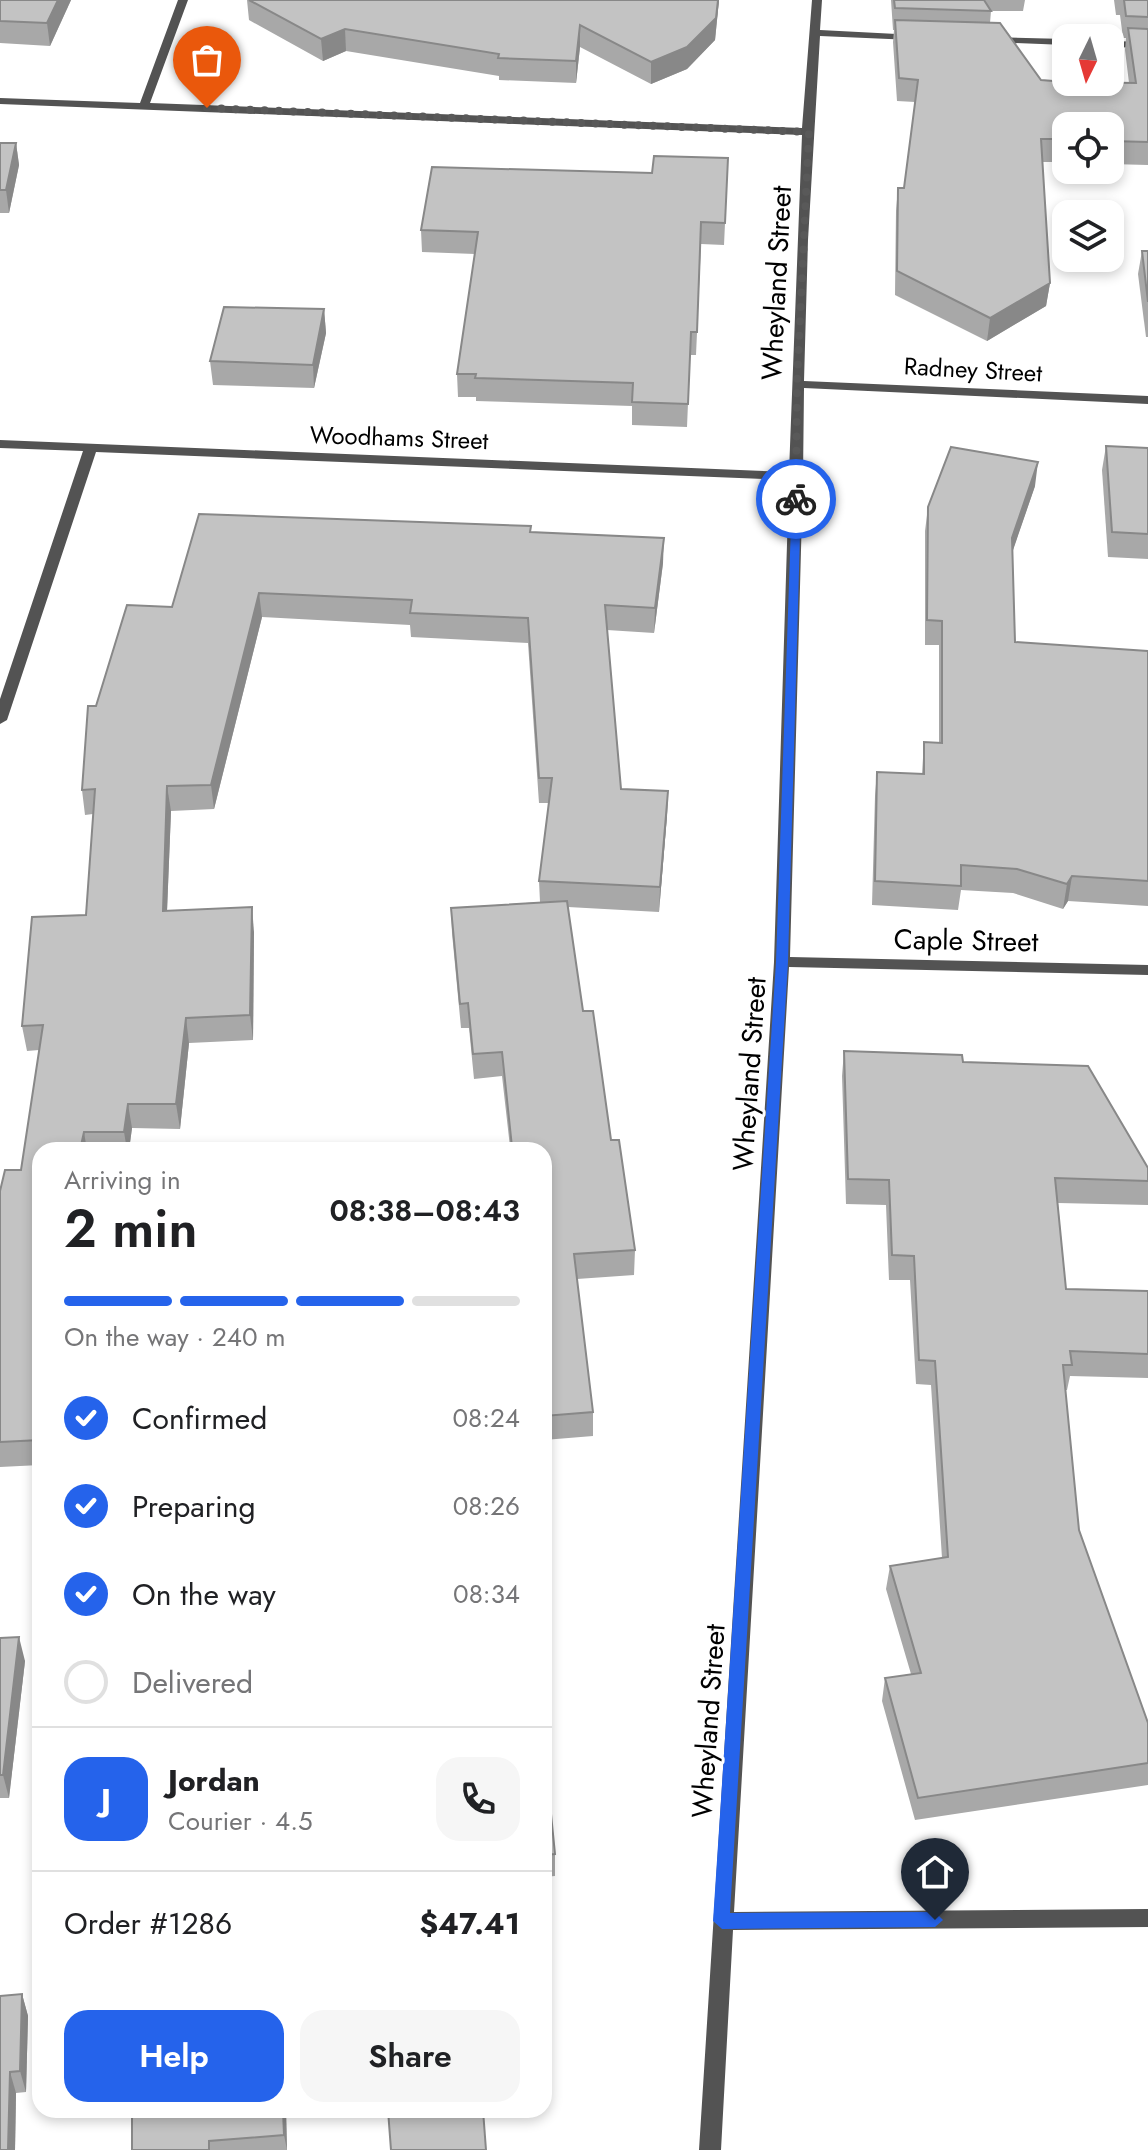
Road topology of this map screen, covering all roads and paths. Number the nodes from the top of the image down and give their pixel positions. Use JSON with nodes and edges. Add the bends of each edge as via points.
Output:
{"nodes":[{"id":1,"x":183,"y":0,"type":"edge"},
{"id":2,"x":817,"y":0,"type":"edge"},
{"id":3,"x":814,"y":33,"type":"junction"},
{"id":4,"x":924,"y":37,"type":"edge"},
{"id":5,"x":972,"y":39,"type":"edge"},
{"id":6,"x":1052,"y":42,"type":"edge"},
{"id":7,"x":1124,"y":44,"type":"edge"},
{"id":8,"x":1148,"y":45,"type":"edge"},
{"id":9,"x":0,"y":101,"type":"edge"},
{"id":10,"x":144,"y":106,"type":"junction"},
{"id":11,"x":809,"y":132,"type":"junction"},
{"id":12,"x":797,"y":384,"type":"junction"},
{"id":13,"x":1148,"y":400,"type":"edge"},
{"id":14,"x":0,"y":444,"type":"edge"},
{"id":15,"x":91,"y":447,"type":"junction"},
{"id":16,"x":797,"y":476,"type":"junction"},
{"id":17,"x":0,"y":720,"type":"edge"},
{"id":18,"x":782,"y":962,"type":"junction"},
{"id":19,"x":1148,"y":970,"type":"edge"},
{"id":20,"x":1148,"y":1918,"type":"edge"},
{"id":21,"x":722,"y":1921,"type":"junction"},
{"id":22,"x":710,"y":2150,"type":"edge"}],
"edges":[{"from":1,"to":10,"type":"street"},
{"from":2,"to":3,"type":"street","name":"Wheyland Street"},
{"from":3,"to":4,"type":"street"},
{"from":3,"to":11,"type":"street","name":"Wheyland Street"},
{"from":5,"to":6,"type":"street"},
{"from":7,"to":8,"type":"street"},
{"from":9,"to":10,"type":"street"},
{"from":10,"to":11,"type":"street"},
{"from":11,"to":12,"type":"street","name":"Wheyland Street"},
{"from":12,"to":13,"type":"street","name":"Radney Street"},
{"from":12,"to":16,"type":"street","name":"Wheyland Street"},
{"from":14,"to":15,"type":"street","name":"Woodhams Street"},
{"from":15,"to":16,"type":"street","name":"Woodhams Street"},
{"from":15,"to":17,"type":"street"},
{"from":16,"to":18,"type":"street","name":"Wheyland Street"},
{"from":18,"to":19,"type":"street","name":"Caple Street"},
{"from":18,"to":21,"type":"street","name":"Wheyland Street"},
{"from":20,"to":21,"type":"street"},
{"from":21,"to":22,"type":"street","name":"Wheyland Street"}]}
